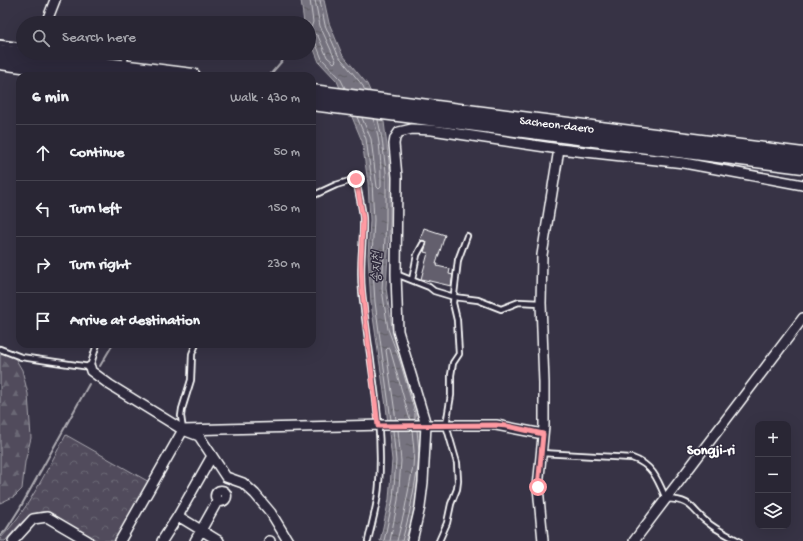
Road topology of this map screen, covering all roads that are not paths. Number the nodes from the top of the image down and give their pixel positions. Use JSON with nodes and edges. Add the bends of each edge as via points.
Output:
{"nodes":[{"id":1,"x":55,"y":0,"type":"edge"},
{"id":2,"x":49,"y":16,"type":"edge"},
{"id":3,"x":0,"y":43,"type":"edge"},
{"id":4,"x":16,"y":45,"type":"edge"},
{"id":5,"x":0,"y":52,"type":"edge"},
{"id":6,"x":16,"y":54,"type":"edge"},
{"id":7,"x":64,"y":60,"type":"edge"},
{"id":8,"x":0,"y":62,"type":"edge"},
{"id":9,"x":74,"y":72,"type":"edge"},
{"id":10,"x":161,"y":72,"type":"edge"},
{"id":11,"x":316,"y":94,"type":"edge"},
{"id":12,"x":328,"y":100,"type":"junction"},
{"id":13,"x":316,"y":103,"type":"edge"},
{"id":14,"x":559,"y":149,"type":"junction"},
{"id":15,"x":801,"y":161,"type":"edge"},
{"id":16,"x":803,"y":186,"type":"edge"},
{"id":17,"x":316,"y":194,"type":"edge"},
{"id":18,"x":467,"y":236,"type":"dead end"},
{"id":19,"x":423,"y":244,"type":"dead end"},
{"id":20,"x":396,"y":274,"type":"junction"},
{"id":21,"x":412,"y":280,"type":"junction"},
{"id":22,"x":454,"y":297,"type":"junction"},
{"id":23,"x":541,"y":303,"type":"junction"},
{"id":24,"x":803,"y":318,"type":"edge"},
{"id":25,"x":96,"y":348,"type":"edge"},
{"id":26,"x":194,"y":348,"type":"edge"},
{"id":27,"x":0,"y":349,"type":"edge"},
{"id":28,"x":90,"y":369,"type":"junction"},
{"id":29,"x":424,"y":425,"type":"junction"},
{"id":30,"x":446,"y":425,"type":"junction"},
{"id":31,"x":381,"y":426,"type":"junction"},
{"id":32,"x":183,"y":430,"type":"junction"},
{"id":33,"x":543,"y":434,"type":"junction"},
{"id":34,"x":541,"y":453,"type":"junction"},
{"id":35,"x":212,"y":456,"type":"junction"},
{"id":36,"x":666,"y":499,"type":"junction"},
{"id":37,"x":218,"y":500,"type":"dead end"},
{"id":38,"x":178,"y":516,"type":"junction"},
{"id":39,"x":201,"y":530,"type":"junction"},
{"id":40,"x":13,"y":541,"type":"edge"},
{"id":41,"x":88,"y":541,"type":"edge"},
{"id":42,"x":120,"y":541,"type":"edge"},
{"id":43,"x":162,"y":541,"type":"edge"},
{"id":44,"x":195,"y":541,"type":"edge"},
{"id":45,"x":219,"y":541,"type":"edge"},
{"id":46,"x":288,"y":541,"type":"edge"},
{"id":47,"x":368,"y":541,"type":"edge"},
{"id":48,"x":412,"y":541,"type":"edge"},
{"id":49,"x":439,"y":541,"type":"edge"},
{"id":50,"x":543,"y":541,"type":"edge"},
{"id":51,"x":634,"y":541,"type":"edge"},
{"id":52,"x":739,"y":541,"type":"edge"}],
"edges":[{"from":1,"to":2,"type":"street"},
{"from":3,"to":4,"type":"lane"},
{"from":5,"to":6,"type":"main road"},
{"from":7,"to":10,"type":"main road"},
{"from":8,"to":9,"type":"main road"},
{"from":11,"to":12,"type":"main road","name":"Sacheon-daero"},
{"from":12,"to":13,"type":"main road","name":"Sacheon-daero"},
{"from":12,"to":15,"type":"main road","name":"Sacheon-daero"},
{"from":14,"to":16,"type":"street","via":[[684,163]]},
{"from":14,"to":20,"type":"street","via":[[432,130],[412,129],[399,132],[394,144],[397,177]]},
{"from":14,"to":23,"type":"street","via":[[542,255]]},
{"from":17,"to":31,"type":"lane","via":[[356,179],[363,218],[362,289]]},
{"from":18,"to":22,"type":"lane","via":[[458,260]]},
{"from":19,"to":21,"type":"lane"},
{"from":20,"to":21,"type":"lane"},
{"from":20,"to":29,"type":"street","via":[[398,331]]},
{"from":21,"to":22,"type":"lane"},
{"from":22,"to":23,"type":"lane","via":[[478,300],[501,309],[519,302]]},
{"from":22,"to":30,"type":"lane","via":[[459,354],[451,375]]},
{"from":23,"to":33,"type":"street"},
{"from":24,"to":36,"type":"street"},
{"from":25,"to":28,"type":"lane"},
{"from":26,"to":32,"type":"lane","via":[[191,380],[181,416]]},
{"from":27,"to":28,"type":"lane","via":[[20,357]]},
{"from":28,"to":32,"type":"street","via":[[110,385]]},
{"from":29,"to":30,"type":"street"},
{"from":29,"to":31,"type":"street"},
{"from":29,"to":48,"type":"street","via":[[423,482]]},
{"from":30,"to":33,"type":"street","via":[[507,426]]},
{"from":30,"to":49,"type":"lane","via":[[457,463],[458,481],[448,523]]},
{"from":31,"to":32,"type":"street"},
{"from":31,"to":47,"type":"lane","via":[[379,486]]},
{"from":32,"to":35,"type":"street","via":[[199,436]]},
{"from":32,"to":42,"type":"street"},
{"from":33,"to":34,"type":"street"},
{"from":34,"to":36,"type":"lane","via":[[632,458],[652,470]]},
{"from":34,"to":50,"type":"street","via":[[538,487]]},
{"from":35,"to":38,"type":"street"},
{"from":35,"to":46,"type":"street","via":[[226,477],[243,483],[255,494],[271,513]]},
{"from":36,"to":51,"type":"street"},
{"from":36,"to":52,"type":"lane","via":[[685,501],[711,525]]},
{"from":37,"to":39,"type":"street"},
{"from":38,"to":39,"type":"street"},
{"from":38,"to":43,"type":"street"},
{"from":39,"to":44,"type":"street"},
{"from":39,"to":45,"type":"street"},
{"from":40,"to":41,"type":"street","via":[[33,519],[47,517]]}]}
